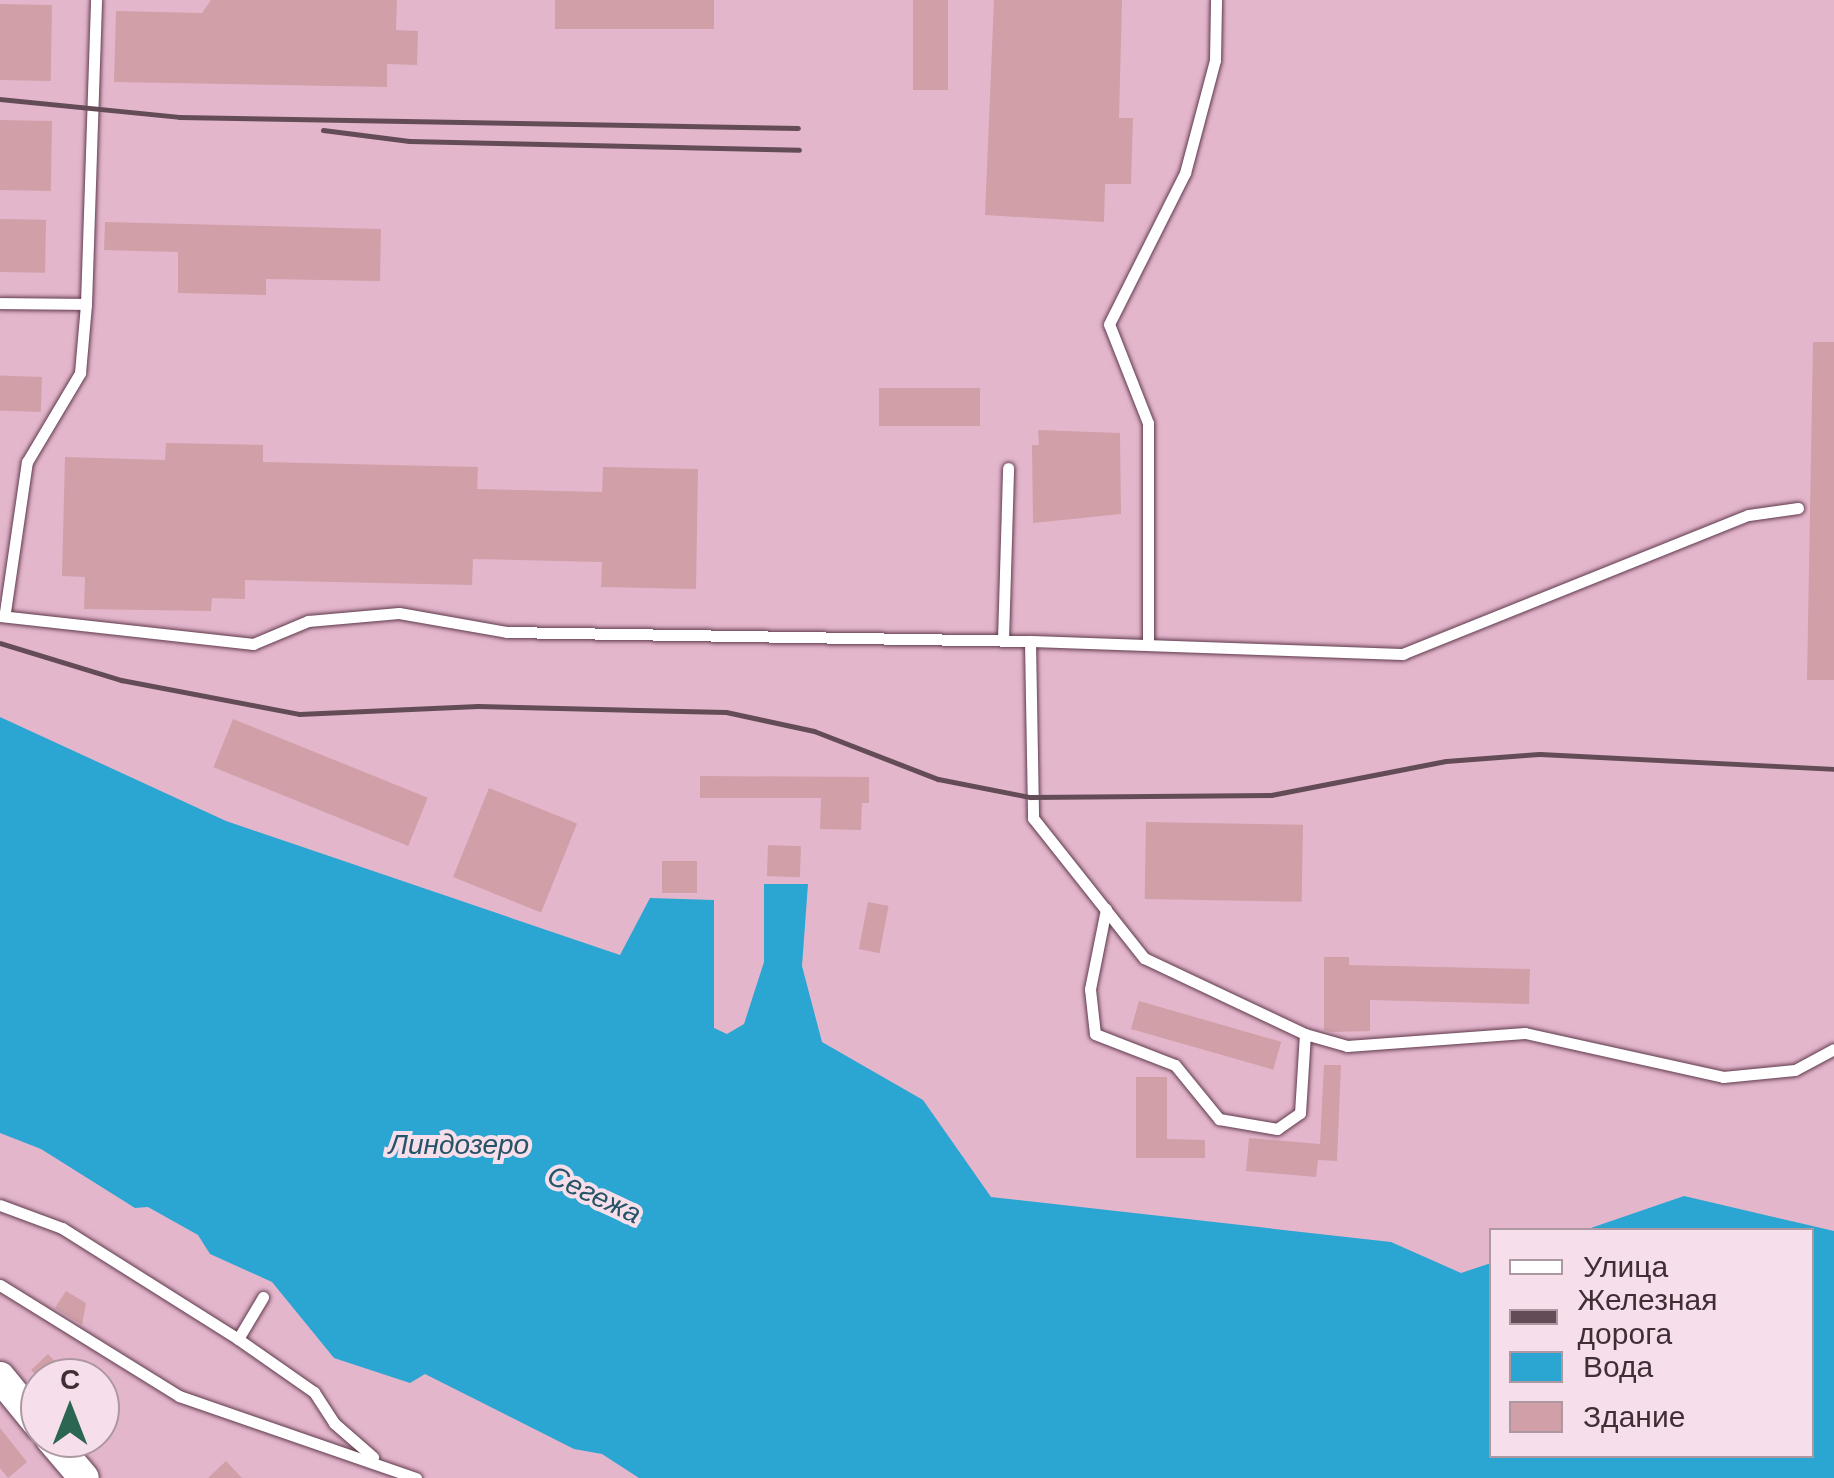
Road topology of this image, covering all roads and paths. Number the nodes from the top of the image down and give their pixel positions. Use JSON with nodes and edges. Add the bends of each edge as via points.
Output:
{"nodes":[{"id":1,"x":96,"y":0,"type":"edge"},
{"id":2,"x":1216,"y":0,"type":"edge"},
{"id":3,"x":0,"y":303,"type":"edge"},
{"id":4,"x":86,"y":304,"type":"junction"},
{"id":5,"x":1008,"y":468,"type":"dead end"},
{"id":6,"x":1798,"y":508,"type":"dead end"},
{"id":7,"x":3,"y":614,"type":"edge"},
{"id":8,"x":1003,"y":640,"type":"junction"},
{"id":9,"x":1030,"y":641,"type":"junction"},
{"id":10,"x":1148,"y":645,"type":"junction"},
{"id":11,"x":1106,"y":909,"type":"junction"},
{"id":12,"x":1305,"y":1034,"type":"junction"},
{"id":13,"x":1834,"y":1049,"type":"edge"},
{"id":14,"x":0,"y":1205,"type":"edge"},
{"id":15,"x":0,"y":1285,"type":"edge"},
{"id":16,"x":263,"y":1296,"type":"dead end"},
{"id":17,"x":238,"y":1339,"type":"junction"},
{"id":18,"x":0,"y":1377,"type":"edge"},
{"id":19,"x":20,"y":1402,"type":"edge"},
{"id":20,"x":334,"y":1423,"type":"junction"},
{"id":21,"x":305,"y":1440,"type":"junction"},
{"id":22,"x":67,"y":1458,"type":"edge"},
{"id":23,"x":376,"y":1460,"type":"junction"},
{"id":24,"x":84,"y":1478,"type":"edge"},
{"id":25,"x":416,"y":1478,"type":"edge"}],
"edges":[{"from":1,"to":4,"type":"lane"},
{"from":2,"to":10,"type":"lane","via":[[1214,60],[1185,173],[1110,324],[1148,423]]},
{"from":3,"to":4,"type":"lane"},
{"from":4,"to":7,"type":"lane","via":[[80,374],[27,462]]},
{"from":5,"to":8,"type":"lane"},
{"from":6,"to":10,"type":"lane","via":[[1748,515],[1403,654]]},
{"from":7,"to":8,"type":"lane","via":[[252,644],[308,621],[399,613],[506,632]]},
{"from":8,"to":9,"type":"lane"},
{"from":9,"to":10,"type":"lane"},
{"from":9,"to":11,"type":"lane","via":[[1033,818]]},
{"from":11,"to":12,"type":"lane","via":[[1144,958]]},
{"from":11,"to":12,"type":"lane","via":[[1090,989],[1095,1034],[1176,1065],[1219,1120],[1277,1129],[1300,1113]]},
{"from":12,"to":13,"type":"lane","via":[[1346,1046],[1525,1033],[1723,1077],[1794,1070]]},
{"from":14,"to":17,"type":"lane","via":[[62,1228]]},
{"from":15,"to":21,"type":"lane","via":[[179,1396]]},
{"from":16,"to":17,"type":"lane"},
{"from":17,"to":20,"type":"lane","via":[[314,1392]]},
{"from":18,"to":19,"type":"street"},
{"from":20,"to":21,"type":"lane","via":[[328,1437]]},
{"from":20,"to":23,"type":"lane"},
{"from":21,"to":23,"type":"lane"},
{"from":22,"to":24,"type":"street"},
{"from":23,"to":25,"type":"lane"}]}
